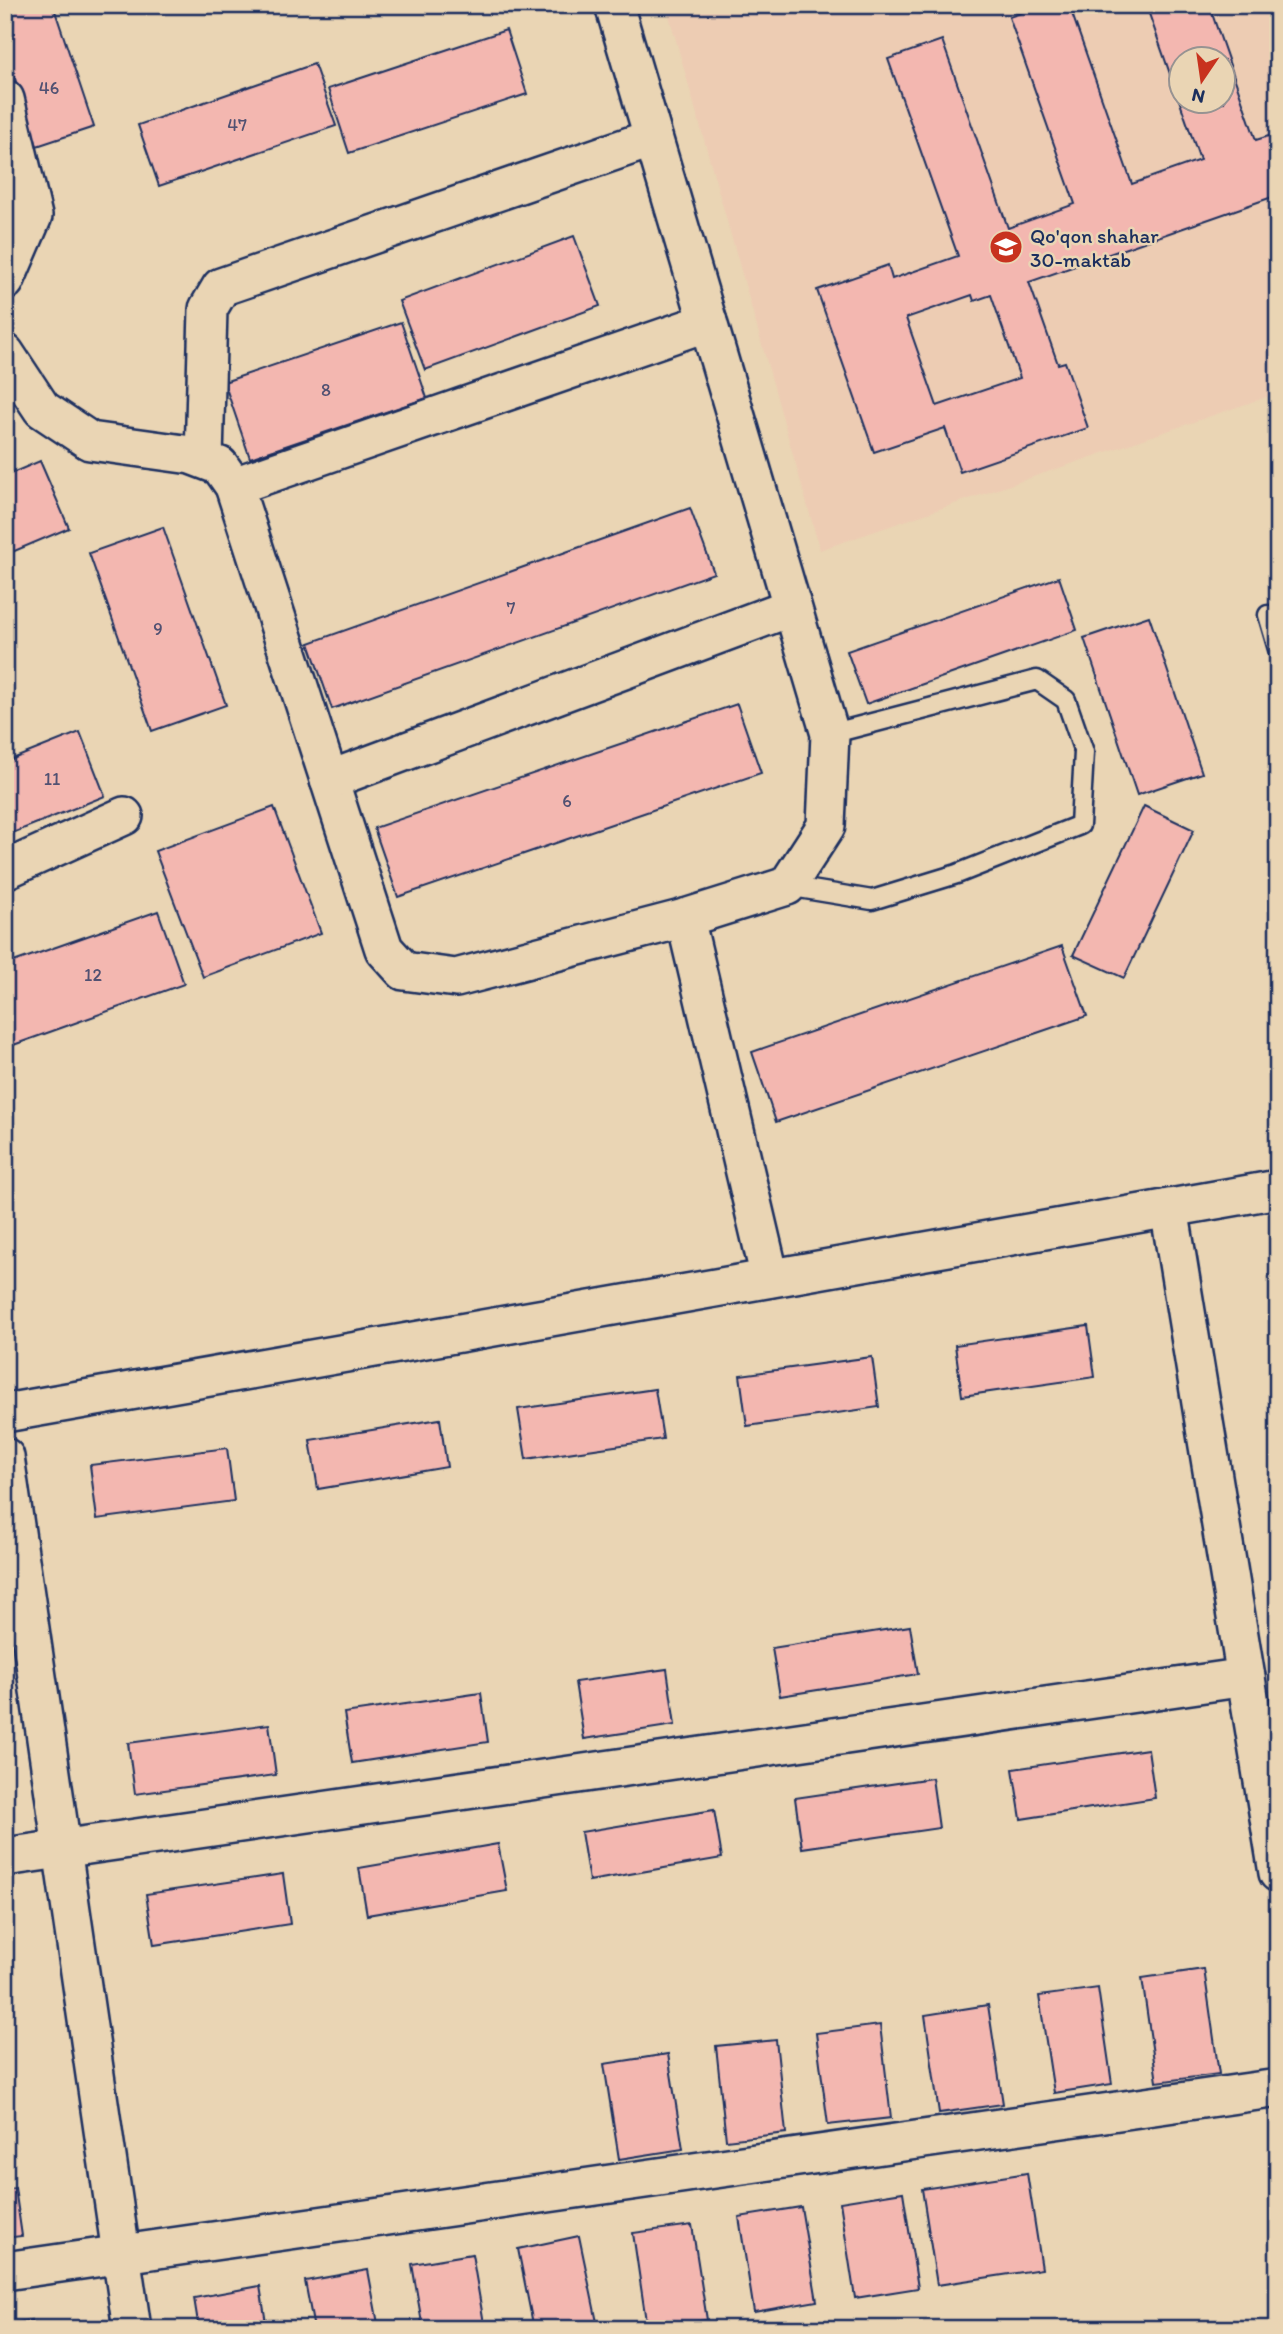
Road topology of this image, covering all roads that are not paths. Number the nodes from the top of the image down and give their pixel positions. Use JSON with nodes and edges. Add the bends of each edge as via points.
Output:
{"nodes":[{"id":1,"x":614,"y":5,"type":"edge"},
{"id":2,"x":6,"y":103,"type":"edge"},
{"id":3,"x":653,"y":138,"type":"junction"},
{"id":4,"x":5,"y":281,"type":"edge"},
{"id":5,"x":708,"y":322,"type":"junction"},
{"id":6,"x":8,"y":361,"type":"edge"},
{"id":7,"x":204,"y":459,"type":"junction"},
{"id":8,"x":234,"y":486,"type":"junction"},
{"id":9,"x":792,"y":607,"type":"junction"},
{"id":10,"x":1268,"y":615,"type":"dead end"},
{"id":11,"x":1278,"y":649,"type":"edge"},
{"id":12,"x":830,"y":734,"type":"junction"},
{"id":13,"x":329,"y":780,"type":"junction"},
{"id":14,"x":124,"y":816,"type":"dead end"},
{"id":15,"x":5,"y":870,"type":"edge"},
{"id":16,"x":787,"y":886,"type":"junction"},
{"id":17,"x":685,"y":918,"type":"junction"},
{"id":18,"x":1278,"y":1189,"type":"edge"},
{"id":19,"x":1169,"y":1208,"type":"junction"},
{"id":20,"x":770,"y":1278,"type":"junction"},
{"id":21,"x":5,"y":1413,"type":"edge"},
{"id":22,"x":5,"y":1457,"type":"edge"},
{"id":23,"x":1246,"y":1677,"type":"junction"},
{"id":24,"x":62,"y":1849,"type":"junction"},
{"id":25,"x":5,"y":1857,"type":"edge"},
{"id":26,"x":1278,"y":1873,"type":"edge"},
{"id":27,"x":1278,"y":2088,"type":"edge"},
{"id":28,"x":121,"y":2253,"type":"junction"},
{"id":29,"x":5,"y":2271,"type":"edge"},
{"id":30,"x":132,"y":2329,"type":"edge"}],
"edges":[{"from":1,"to":3,"type":"street"},
{"from":2,"to":4,"type":"street","via":[[33,216]]},
{"from":3,"to":5,"type":"street"},
{"from":3,"to":7,"type":"street","via":[[221,287],[208,309]]},
{"from":5,"to":8,"type":"street"},
{"from":5,"to":9,"type":"street"},
{"from":6,"to":7,"type":"street","via":[[42,409],[90,440]]},
{"from":7,"to":8,"type":"street","via":[[220,466]]},
{"from":8,"to":13,"type":"street"},
{"from":9,"to":12,"type":"street"},
{"from":9,"to":13,"type":"street"},
{"from":10,"to":11,"type":"lane"},
{"from":12,"to":16,"type":"street","via":[[826,827]]},
{"from":12,"to":16,"type":"lane","via":[[1037,680],[1066,700],[1084,752],[1080,825],[957,874],[872,900]]},
{"from":13,"to":17,"type":"street","via":[[384,949],[404,971],[456,978]]},
{"from":14,"to":15,"type":"street"},
{"from":16,"to":17,"type":"street"},
{"from":17,"to":20,"type":"street"},
{"from":18,"to":19,"type":"street"},
{"from":19,"to":20,"type":"street"},
{"from":19,"to":23,"type":"street"},
{"from":20,"to":21,"type":"street"},
{"from":22,"to":24,"type":"street"},
{"from":23,"to":24,"type":"street"},
{"from":23,"to":26,"type":"street"},
{"from":24,"to":25,"type":"street"},
{"from":24,"to":28,"type":"street"},
{"from":27,"to":28,"type":"street"},
{"from":28,"to":29,"type":"street"},
{"from":28,"to":30,"type":"street"}]}
